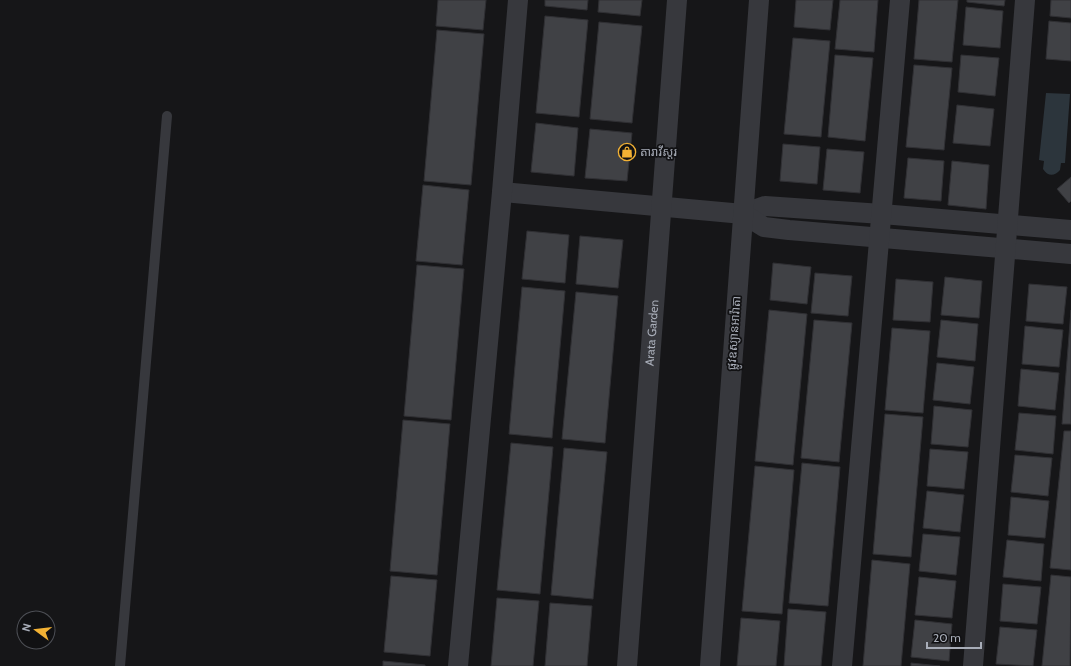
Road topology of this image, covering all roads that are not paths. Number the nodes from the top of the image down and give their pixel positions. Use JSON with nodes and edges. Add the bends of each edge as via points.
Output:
{"nodes":[{"id":1,"x":518,"y":0,"type":"edge"},
{"id":2,"x":677,"y":0,"type":"edge"},
{"id":3,"x":759,"y":0,"type":"edge"},
{"id":4,"x":900,"y":0,"type":"edge"},
{"id":5,"x":1025,"y":0,"type":"edge"},
{"id":6,"x":167,"y":116,"type":"dead end"},
{"id":7,"x":502,"y":192,"type":"junction"},
{"id":8,"x":661,"y":207,"type":"junction"},
{"id":9,"x":743,"y":214,"type":"junction"},
{"id":10,"x":882,"y":214,"type":"junction"},
{"id":11,"x":1007,"y":225,"type":"junction"},
{"id":12,"x":1071,"y":230,"type":"edge"},
{"id":13,"x":879,"y":238,"type":"junction"},
{"id":14,"x":1005,"y":248,"type":"junction"},
{"id":15,"x":1071,"y":254,"type":"edge"},
{"id":16,"x":120,"y":666,"type":"edge"},
{"id":17,"x":458,"y":666,"type":"edge"},
{"id":18,"x":627,"y":666,"type":"edge"},
{"id":19,"x":710,"y":666,"type":"edge"},
{"id":20,"x":842,"y":666,"type":"edge"},
{"id":21,"x":973,"y":666,"type":"edge"}],
"edges":[{"from":1,"to":7,"type":"street"},
{"from":2,"to":8,"type":"street","name":"Arata Garden"},
{"from":3,"to":9,"type":"street","name":"ផ្លូវឧស្យានអារ៉ាតា"},
{"from":4,"to":10,"type":"street"},
{"from":5,"to":11,"type":"street"},
{"from":6,"to":16,"type":"lane"},
{"from":7,"to":8,"type":"street"},
{"from":7,"to":17,"type":"street"},
{"from":8,"to":9,"type":"street"},
{"from":8,"to":18,"type":"street","name":"Arata Garden"},
{"from":9,"to":10,"type":"street","via":[[765,206]]},
{"from":9,"to":13,"type":"street","via":[[764,227]]},
{"from":9,"to":19,"type":"street","name":"ផ្លូវឧស្យានអារ៉ាតា"},
{"from":10,"to":11,"type":"street"},
{"from":10,"to":13,"type":"street"},
{"from":11,"to":12,"type":"street"},
{"from":11,"to":14,"type":"street"},
{"from":13,"to":14,"type":"street"},
{"from":13,"to":20,"type":"street"},
{"from":14,"to":15,"type":"street"},
{"from":14,"to":21,"type":"street"}]}
